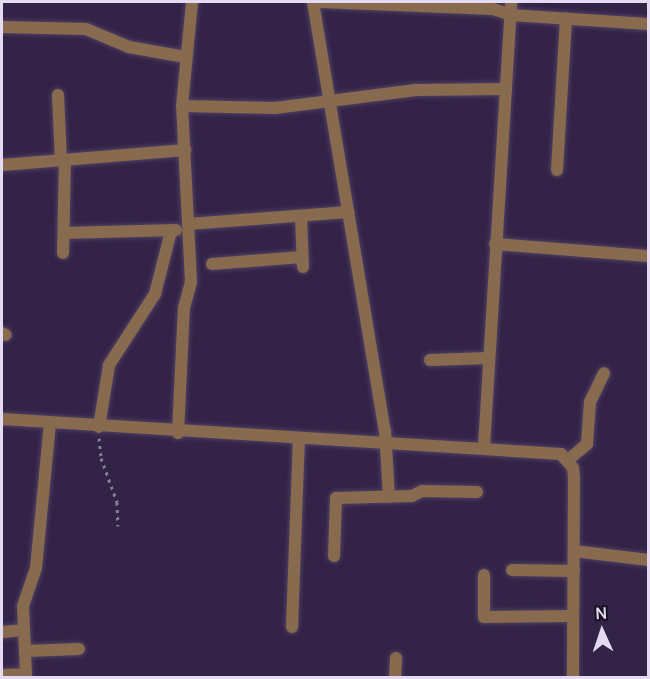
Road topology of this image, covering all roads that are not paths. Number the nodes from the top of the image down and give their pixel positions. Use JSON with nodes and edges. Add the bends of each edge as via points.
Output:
{"nodes":[{"id":1,"x":192,"y":2,"type":"edge"},
{"id":2,"x":313,"y":2,"type":"edge"},
{"id":3,"x":321,"y":2,"type":"edge"},
{"id":4,"x":511,"y":2,"type":"edge"},
{"id":5,"x":387,"y":3,"type":"edge"},
{"id":6,"x":511,"y":15,"type":"junction"},
{"id":7,"x":566,"y":18,"type":"junction"},
{"id":8,"x":648,"y":24,"type":"edge"},
{"id":9,"x":2,"y":27,"type":"edge"},
{"id":10,"x":185,"y":57,"type":"junction"},
{"id":11,"x":506,"y":89,"type":"junction"},
{"id":12,"x":58,"y":95,"type":"dead end"},
{"id":13,"x":332,"y":102,"type":"junction"},
{"id":14,"x":182,"y":106,"type":"junction"},
{"id":15,"x":185,"y":150,"type":"junction"},
{"id":16,"x":63,"y":161,"type":"junction"},
{"id":17,"x":2,"y":165,"type":"edge"},
{"id":18,"x":557,"y":170,"type":"dead end"},
{"id":19,"x":349,"y":212,"type":"junction"},
{"id":20,"x":301,"y":217,"type":"junction"},
{"id":21,"x":189,"y":227,"type":"junction"},
{"id":22,"x":171,"y":231,"type":"junction"},
{"id":23,"x":64,"y":233,"type":"junction"},
{"id":24,"x":495,"y":244,"type":"junction"},
{"id":25,"x":63,"y":253,"type":"dead end"},
{"id":26,"x":648,"y":256,"type":"edge"},
{"id":27,"x":212,"y":264,"type":"dead end"},
{"id":28,"x":488,"y":358,"type":"junction"},
{"id":29,"x":430,"y":360,"type":"dead end"},
{"id":30,"x":604,"y":373,"type":"dead end"},
{"id":31,"x":2,"y":419,"type":"edge"},
{"id":32,"x":50,"y":423,"type":"junction"},
{"id":33,"x":99,"y":427,"type":"junction"},
{"id":34,"x":178,"y":433,"type":"junction"},
{"id":35,"x":299,"y":440,"type":"junction"},
{"id":36,"x":387,"y":445,"type":"junction"},
{"id":37,"x":484,"y":447,"type":"junction"},
{"id":38,"x":568,"y":460,"type":"junction"},
{"id":39,"x":477,"y":492,"type":"dead end"},
{"id":40,"x":389,"y":497,"type":"junction"},
{"id":41,"x":574,"y":551,"type":"junction"},
{"id":42,"x":334,"y":556,"type":"dead end"},
{"id":43,"x":648,"y":560,"type":"edge"},
{"id":44,"x":512,"y":570,"type":"dead end"},
{"id":45,"x":574,"y":571,"type":"junction"},
{"id":46,"x":484,"y":575,"type":"dead end"},
{"id":47,"x":573,"y":616,"type":"junction"},
{"id":48,"x":292,"y":627,"type":"dead end"},
{"id":49,"x":24,"y":630,"type":"junction"},
{"id":50,"x":2,"y":632,"type":"edge"},
{"id":51,"x":79,"y":649,"type":"dead end"},
{"id":52,"x":25,"y":651,"type":"junction"},
{"id":53,"x":396,"y":658,"type":"dead end"},
{"id":54,"x":2,"y":675,"type":"edge"},
{"id":55,"x":395,"y":678,"type":"edge"},
{"id":56,"x":573,"y":678,"type":"edge"}],
"edges":[{"from":1,"to":10,"type":"street"},
{"from":2,"to":13,"type":"street"},
{"from":3,"to":5,"type":"street"},
{"from":4,"to":6,"type":"street"},
{"from":5,"to":6,"type":"street","via":[[493,9]]},
{"from":6,"to":7,"type":"street"},
{"from":6,"to":11,"type":"street"},
{"from":7,"to":8,"type":"street"},
{"from":7,"to":18,"type":"street"},
{"from":9,"to":10,"type":"street","via":[[86,29],[129,47]]},
{"from":10,"to":14,"type":"street"},
{"from":11,"to":13,"type":"street","via":[[416,90]]},
{"from":11,"to":24,"type":"street"},
{"from":12,"to":16,"type":"street"},
{"from":13,"to":14,"type":"street","via":[[229,109]]},
{"from":13,"to":19,"type":"street"},
{"from":14,"to":15,"type":"street"},
{"from":15,"to":16,"type":"street"},
{"from":15,"to":21,"type":"street"},
{"from":16,"to":17,"type":"street"},
{"from":16,"to":23,"type":"street"},
{"from":19,"to":20,"type":"street"},
{"from":19,"to":36,"type":"street"},
{"from":20,"to":21,"type":"street"},
{"from":20,"to":27,"type":"street","via":[[303,262]]},
{"from":21,"to":22,"type":"street"},
{"from":21,"to":34,"type":"street","via":[[191,282],[184,308]]},
{"from":22,"to":23,"type":"street"},
{"from":22,"to":33,"type":"street","via":[[155,294],[109,365]]},
{"from":23,"to":25,"type":"street"},
{"from":24,"to":26,"type":"street","via":[[628,246]]},
{"from":24,"to":28,"type":"street"},
{"from":28,"to":29,"type":"street"},
{"from":28,"to":37,"type":"street"},
{"from":30,"to":38,"type":"street","via":[[590,402],[587,444]]},
{"from":31,"to":32,"type":"street"},
{"from":32,"to":33,"type":"street"},
{"from":32,"to":49,"type":"street","via":[[36,568],[23,606]]},
{"from":33,"to":34,"type":"street"},
{"from":34,"to":35,"type":"street"},
{"from":35,"to":36,"type":"street"},
{"from":35,"to":48,"type":"street"},
{"from":36,"to":37,"type":"street"},
{"from":36,"to":40,"type":"street"},
{"from":37,"to":38,"type":"street","via":[[552,451]]},
{"from":38,"to":41,"type":"street","via":[[574,477]]},
{"from":39,"to":40,"type":"street","via":[[422,491],[412,496]]},
{"from":40,"to":42,"type":"street","via":[[336,498]]},
{"from":41,"to":43,"type":"street"},
{"from":41,"to":45,"type":"street"},
{"from":44,"to":45,"type":"street"},
{"from":45,"to":47,"type":"street"},
{"from":46,"to":47,"type":"street","via":[[484,616]]},
{"from":47,"to":56,"type":"street"},
{"from":49,"to":50,"type":"street"},
{"from":49,"to":52,"type":"street"},
{"from":51,"to":52,"type":"street"},
{"from":52,"to":54,"type":"street","via":[[26,674]]},
{"from":53,"to":55,"type":"street"}]}
